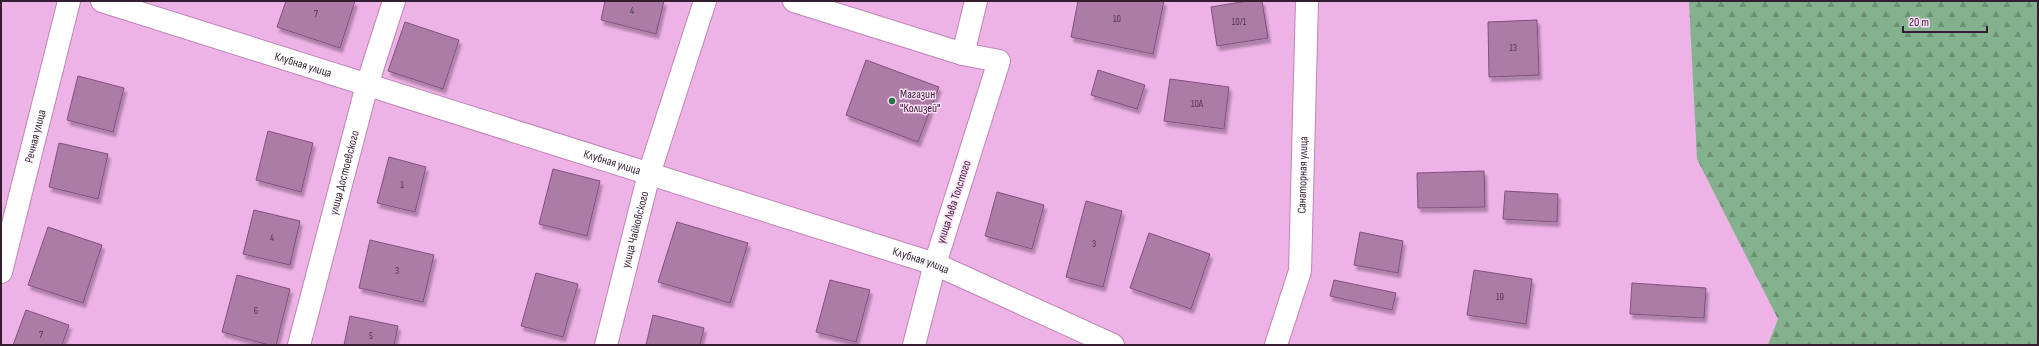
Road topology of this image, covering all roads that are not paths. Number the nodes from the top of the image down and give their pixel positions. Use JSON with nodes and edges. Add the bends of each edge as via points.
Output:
{"nodes":[{"id":1,"x":69,"y":1,"type":"edge"},
{"id":2,"x":102,"y":1,"type":"edge"},
{"id":3,"x":394,"y":1,"type":"edge"},
{"id":4,"x":705,"y":1,"type":"edge"},
{"id":5,"x":794,"y":1,"type":"edge"},
{"id":6,"x":976,"y":1,"type":"edge"},
{"id":7,"x":1307,"y":1,"type":"edge"},
{"id":8,"x":963,"y":54,"type":"junction"},
{"id":9,"x":367,"y":85,"type":"junction"},
{"id":10,"x":649,"y":174,"type":"junction"},
{"id":11,"x":935,"y":264,"type":"junction"},
{"id":12,"x":1,"y":272,"type":"edge"},
{"id":13,"x":299,"y":345,"type":"edge"},
{"id":14,"x":606,"y":345,"type":"edge"},
{"id":15,"x":914,"y":345,"type":"edge"},
{"id":16,"x":1113,"y":345,"type":"edge"},
{"id":17,"x":1276,"y":345,"type":"edge"}],
"edges":[{"from":1,"to":12,"type":"street","name":"Речная улица"},
{"from":2,"to":9,"type":"street","name":"Клубная улица"},
{"from":3,"to":9,"type":"street","name":"улица Достоевского"},
{"from":4,"to":10,"type":"street","name":"улица Чайковского"},
{"from":5,"to":8,"type":"street"},
{"from":6,"to":8,"type":"street"},
{"from":7,"to":17,"type":"street","name":"Санаторная улица","via":[[1300,271]]},
{"from":8,"to":11,"type":"street","name":"улица Льва Толстого","via":[[999,61]]},
{"from":9,"to":10,"type":"street","name":"Клубная улица"},
{"from":9,"to":13,"type":"street","name":"улица Достоевского"},
{"from":10,"to":11,"type":"street","name":"Клубная улица"},
{"from":10,"to":14,"type":"street","name":"улица Чайковского"},
{"from":11,"to":15,"type":"street","name":"улица Льва Толстого"},
{"from":11,"to":16,"type":"street","name":"Клубная улица"}]}
